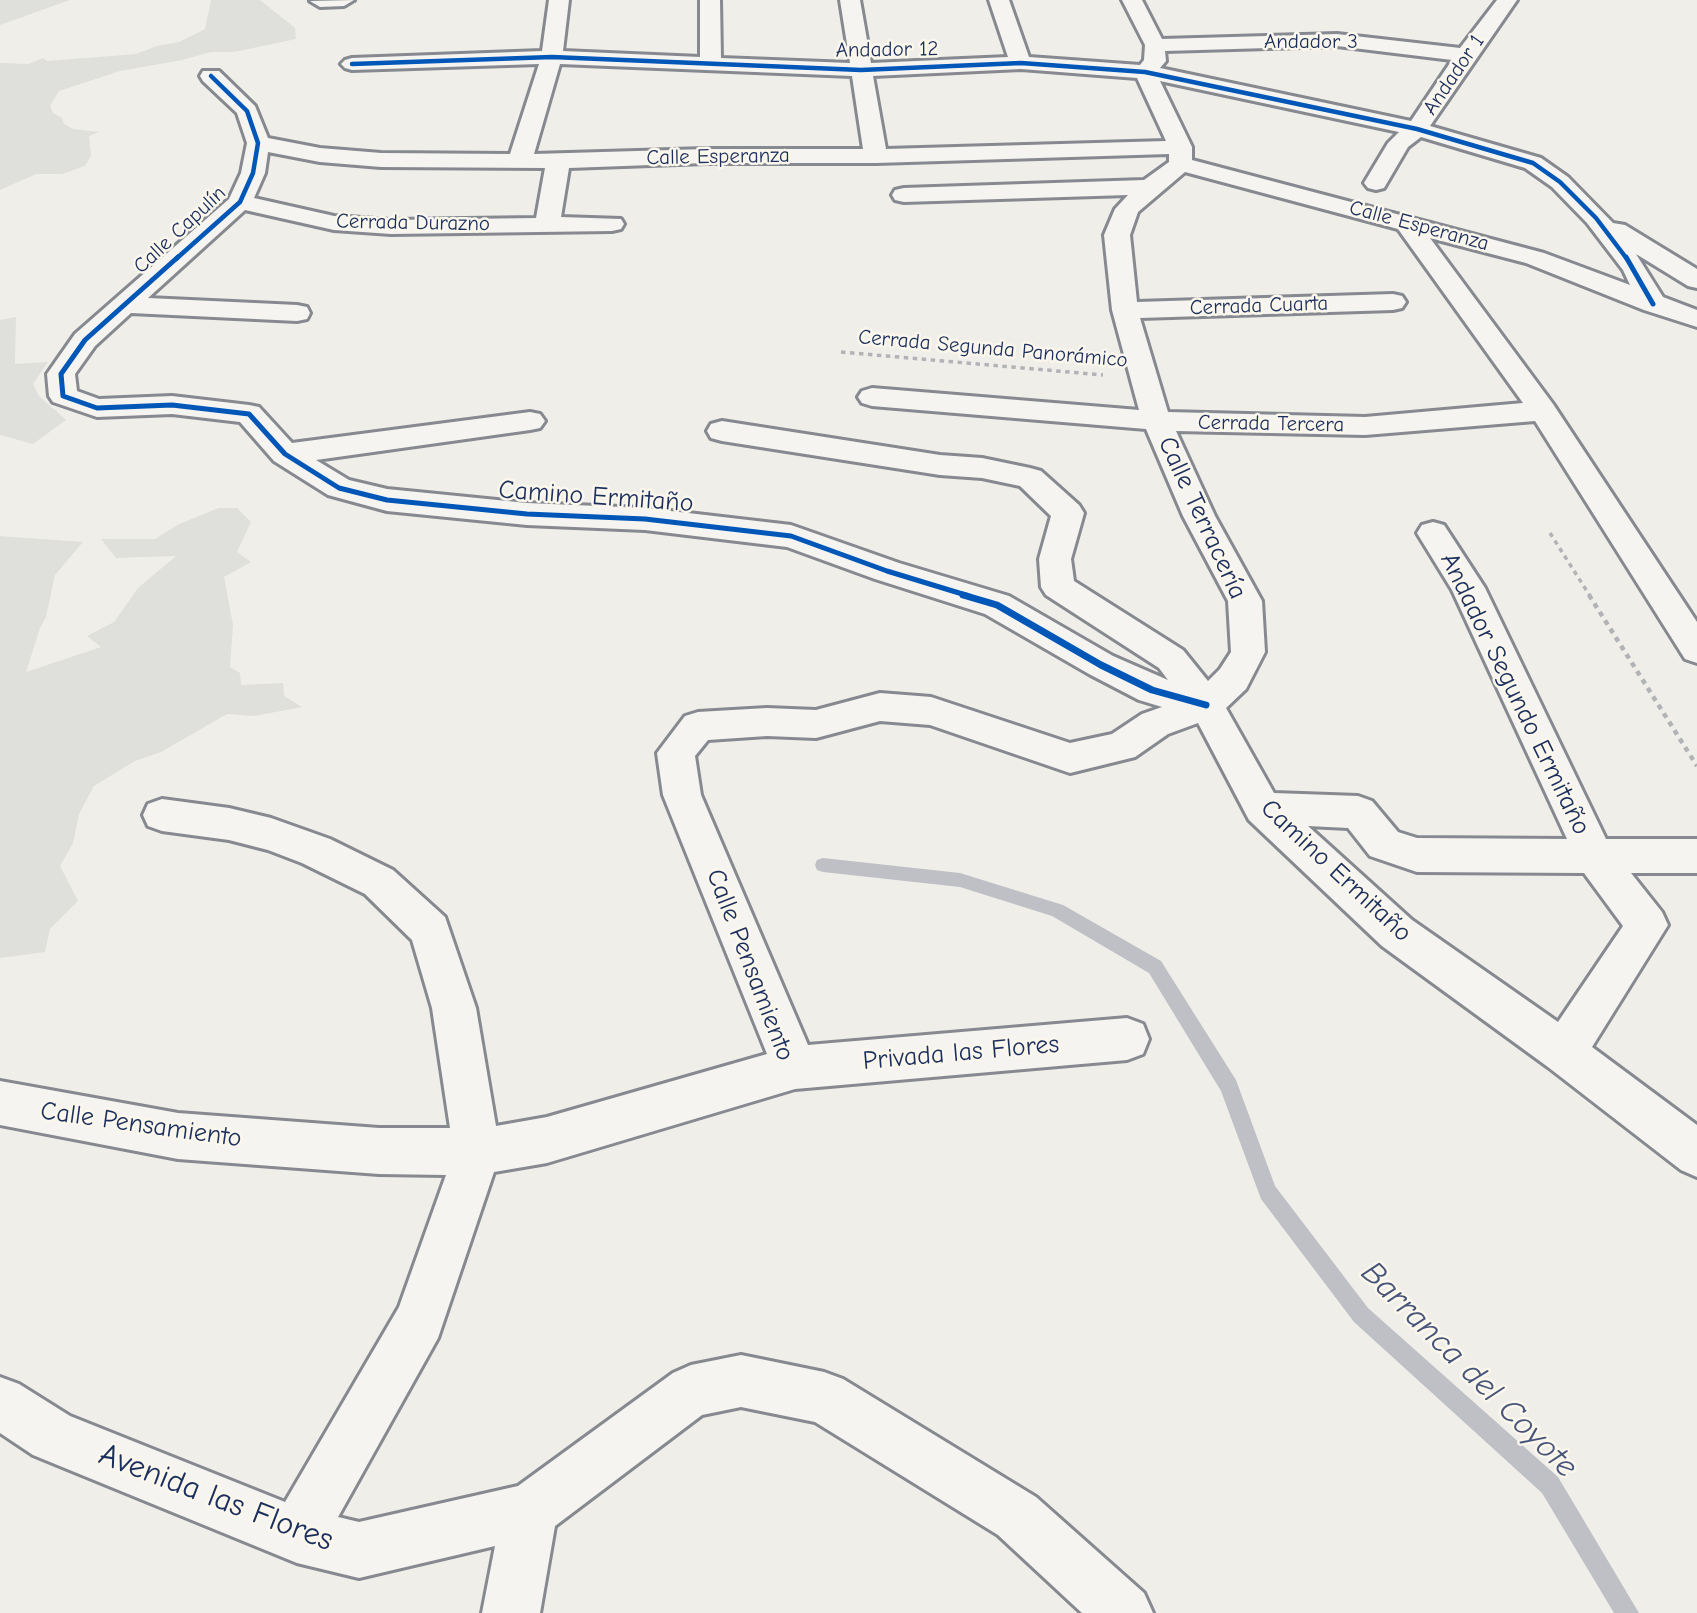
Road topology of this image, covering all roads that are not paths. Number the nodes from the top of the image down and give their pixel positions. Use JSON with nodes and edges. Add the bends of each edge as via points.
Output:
{"nodes":[{"id":1,"x":344,"y":0,"type":"edge"},
{"id":2,"x":559,"y":0,"type":"edge"},
{"id":3,"x":710,"y":0,"type":"edge"},
{"id":4,"x":850,"y":0,"type":"edge"},
{"id":5,"x":999,"y":0,"type":"edge"},
{"id":6,"x":1132,"y":0,"type":"edge"},
{"id":7,"x":1507,"y":0,"type":"edge"},
{"id":8,"x":320,"y":1,"type":"edge"},
{"id":9,"x":1155,"y":45,"type":"junction"},
{"id":10,"x":1466,"y":55,"type":"junction"},
{"id":11,"x":552,"y":57,"type":"junction"},
{"id":12,"x":1021,"y":63,"type":"junction"},
{"id":13,"x":352,"y":64,"type":"dead end"},
{"id":14,"x":711,"y":65,"type":"junction"},
{"id":15,"x":861,"y":69,"type":"junction"},
{"id":16,"x":1145,"y":72,"type":"junction"},
{"id":17,"x":211,"y":76,"type":"dead end"},
{"id":18,"x":1417,"y":129,"type":"junction"},
{"id":19,"x":1519,"y":137,"type":"dead end"},
{"id":20,"x":258,"y":143,"type":"junction"},
{"id":21,"x":1180,"y":155,"type":"junction"},
{"id":22,"x":876,"y":156,"type":"junction"},
{"id":23,"x":520,"y":160,"type":"junction"},
{"id":24,"x":558,"y":161,"type":"junction"},
{"id":25,"x":1376,"y":183,"type":"dead end"},
{"id":26,"x":1560,"y":183,"type":"junction"},
{"id":27,"x":1150,"y":187,"type":"junction"},
{"id":28,"x":904,"y":195,"type":"dead end"},
{"id":29,"x":240,"y":202,"type":"junction"},
{"id":30,"x":1596,"y":218,"type":"junction"},
{"id":31,"x":1406,"y":223,"type":"junction"},
{"id":32,"x":612,"y":224,"type":"dead end"},
{"id":33,"x":547,"y":225,"type":"junction"},
{"id":34,"x":1697,"y":280,"type":"edge"},
{"id":35,"x":1393,"y":302,"type":"dead end"},
{"id":36,"x":126,"y":304,"type":"junction"},
{"id":37,"x":1653,"y":304,"type":"junction"},
{"id":38,"x":1125,"y":310,"type":"junction"},
{"id":39,"x":297,"y":313,"type":"dead end"},
{"id":40,"x":1697,"y":319,"type":"edge"},
{"id":41,"x":63,"y":396,"type":"joint"},
{"id":42,"x":872,"y":397,"type":"dead end"},
{"id":43,"x":1543,"y":411,"type":"junction"},
{"id":44,"x":530,"y":421,"type":"dead end"},
{"id":45,"x":1157,"y":421,"type":"junction"},
{"id":46,"x":723,"y":431,"type":"dead end"},
{"id":47,"x":285,"y":454,"type":"junction"},
{"id":48,"x":1433,"y":533,"type":"dead end"},
{"id":49,"x":1697,"y":650,"type":"edge"},
{"id":50,"x":1206,"y":705,"type":"junction"},
{"id":51,"x":1263,"y":809,"type":"junction"},
{"id":52,"x":162,"y":815,"type":"dead end"},
{"id":53,"x":1697,"y":856,"type":"edge"},
{"id":54,"x":1595,"y":857,"type":"junction"},
{"id":55,"x":1127,"y":1039,"type":"dead end"},
{"id":56,"x":1564,"y":1052,"type":"junction"},
{"id":57,"x":795,"y":1068,"type":"junction"},
{"id":58,"x":0,"y":1103,"type":"edge"},
{"id":59,"x":477,"y":1152,"type":"junction"},
{"id":60,"x":1697,"y":1154,"type":"edge"},
{"id":61,"x":0,"y":1403,"type":"edge"},
{"id":62,"x":530,"y":1511,"type":"junction"},
{"id":63,"x":297,"y":1535,"type":"junction"},
{"id":64,"x":511,"y":1613,"type":"edge"},
{"id":65,"x":1124,"y":1613,"type":"edge"}],
"edges":[{"from":1,"to":8,"type":"street"},
{"from":2,"to":11,"type":"street"},
{"from":3,"to":14,"type":"street"},
{"from":4,"to":15,"type":"street"},
{"from":5,"to":12,"type":"street"},
{"from":6,"to":9,"type":"street"},
{"from":7,"to":10,"type":"street","name":"Andador 1"},
{"from":9,"to":10,"type":"street","name":"Andador 3","via":[[1337,40]]},
{"from":9,"to":16,"type":"street","via":[[1156,61]]},
{"from":10,"to":18,"type":"street","name":"Andador 1"},
{"from":11,"to":13,"type":"street","name":"Andador 12"},
{"from":11,"to":14,"type":"street","name":"Andador 12"},
{"from":11,"to":23,"type":"street"},
{"from":12,"to":15,"type":"street","name":"Andador 12"},
{"from":12,"to":16,"type":"street","name":"Andador 12"},
{"from":14,"to":15,"type":"street","name":"Andador 12"},
{"from":15,"to":22,"type":"street"},
{"from":16,"to":18,"type":"street","name":"Andador 12"},
{"from":16,"to":21,"type":"street"},
{"from":17,"to":20,"type":"street","via":[[247,111]]},
{"from":18,"to":25,"type":"street","name":"Andador 1","via":[[1399,143]]},
{"from":18,"to":26,"type":"street","via":[[1533,163]]},
{"from":19,"to":26,"type":"street","via":[[1541,149]]},
{"from":20,"to":23,"type":"street","name":"Calle Esperanza","via":[[381,160]]},
{"from":20,"to":29,"type":"street","name":"Calle Capulín","via":[[253,173]]},
{"from":21,"to":22,"type":"street","name":"Calle Esperanza"},
{"from":21,"to":27,"type":"street","name":"Calle Terracería"},
{"from":21,"to":31,"type":"street","name":"Calle Esperanza"},
{"from":22,"to":24,"type":"street","name":"Calle Esperanza"},
{"from":23,"to":24,"type":"street","name":"Calle Esperanza"},
{"from":24,"to":33,"type":"street"},
{"from":26,"to":30,"type":"street"},
{"from":27,"to":28,"type":"street"},
{"from":27,"to":38,"type":"street","name":"Calle Terracería","via":[[1127,209],[1117,235]]},
{"from":29,"to":33,"type":"street","name":"Cerrada Durazno","via":[[334,223]]},
{"from":29,"to":36,"type":"street","name":"Calle Capulín"},
{"from":30,"to":34,"type":"street"},
{"from":30,"to":37,"type":"street","via":[[1635,269]]},
{"from":31,"to":37,"type":"street","name":"Calle Esperanza","via":[[1535,258]]},
{"from":31,"to":43,"type":"street"},
{"from":32,"to":33,"type":"street","name":"Cerrada Durazno"},
{"from":35,"to":38,"type":"street","name":"Cerrada Cuarta"},
{"from":36,"to":39,"type":"street"},
{"from":36,"to":41,"type":"street","name":"Calle Capulín","via":[[85,340],[61,374]]},
{"from":37,"to":40,"type":"street","name":"Calle Esperanza"},
{"from":38,"to":45,"type":"street","name":"Calle Terracería"},
{"from":41,"to":47,"type":"street","name":"Camino Ermitaño","via":[[97,408],[172,405],[248,414]]},
{"from":42,"to":45,"type":"street","name":"Cerrada Tercera"},
{"from":43,"to":45,"type":"street","name":"Cerrada Tercera","via":[[1365,426]]},
{"from":43,"to":49,"type":"street"},
{"from":44,"to":47,"type":"street"},
{"from":45,"to":50,"type":"street","name":"Calle Terracería","via":[[1199,516],[1245,601],[1248,652],[1233,679]]},
{"from":46,"to":50,"type":"street","via":[[1030,478],[1068,513],[1055,559],[1058,587],[1171,659]]},
{"from":47,"to":50,"type":"street","name":"Camino Ermitaño","via":[[339,488],[387,500],[527,514],[645,519],[791,536],[997,605],[1152,690]]},
{"from":48,"to":54,"type":"street","name":"Andador Segundo Ermitaño","via":[[1468,588]]},
{"from":50,"to":51,"type":"street","name":"Camino Ermitaño"},
{"from":50,"to":57,"type":"street","name":"Calle Pensamiento","via":[[1154,724],[1122,747],[1070,758],[931,711],[880,707],[816,724],[698,726],[676,753],[682,795]]},
{"from":51,"to":54,"type":"street","via":[[1358,812],[1384,844],[1418,855]]},
{"from":51,"to":56,"type":"street","name":"Camino Ermitaño","via":[[1397,933]]},
{"from":52,"to":59,"type":"street","via":[[229,824],[316,851],[379,882],[430,930],[454,1008]]},
{"from":53,"to":54,"type":"street"},
{"from":54,"to":56,"type":"street","name":"Andador Segundo Ermitaño","via":[[1647,925]]},
{"from":55,"to":57,"type":"street","name":"Privada las Flores"},
{"from":56,"to":60,"type":"street","name":"Camino Ermitaño"},
{"from":57,"to":59,"type":"street","name":"Calle Pensamiento","via":[[547,1140]]},
{"from":58,"to":59,"type":"street","name":"Calle Pensamiento","via":[[178,1136],[379,1151]]},
{"from":59,"to":63,"type":"street","via":[[420,1320]]},
{"from":61,"to":63,"type":"street","name":"Avenida las Flores","via":[[52,1436]]},
{"from":62,"to":63,"type":"street","name":"Avenida las Flores","via":[[359,1550]]},
{"from":62,"to":64,"type":"street"},
{"from":62,"to":65,"type":"street","name":"Avenida las Flores","via":[[691,1391],[741,1381],[824,1398],[1017,1516]]}]}
